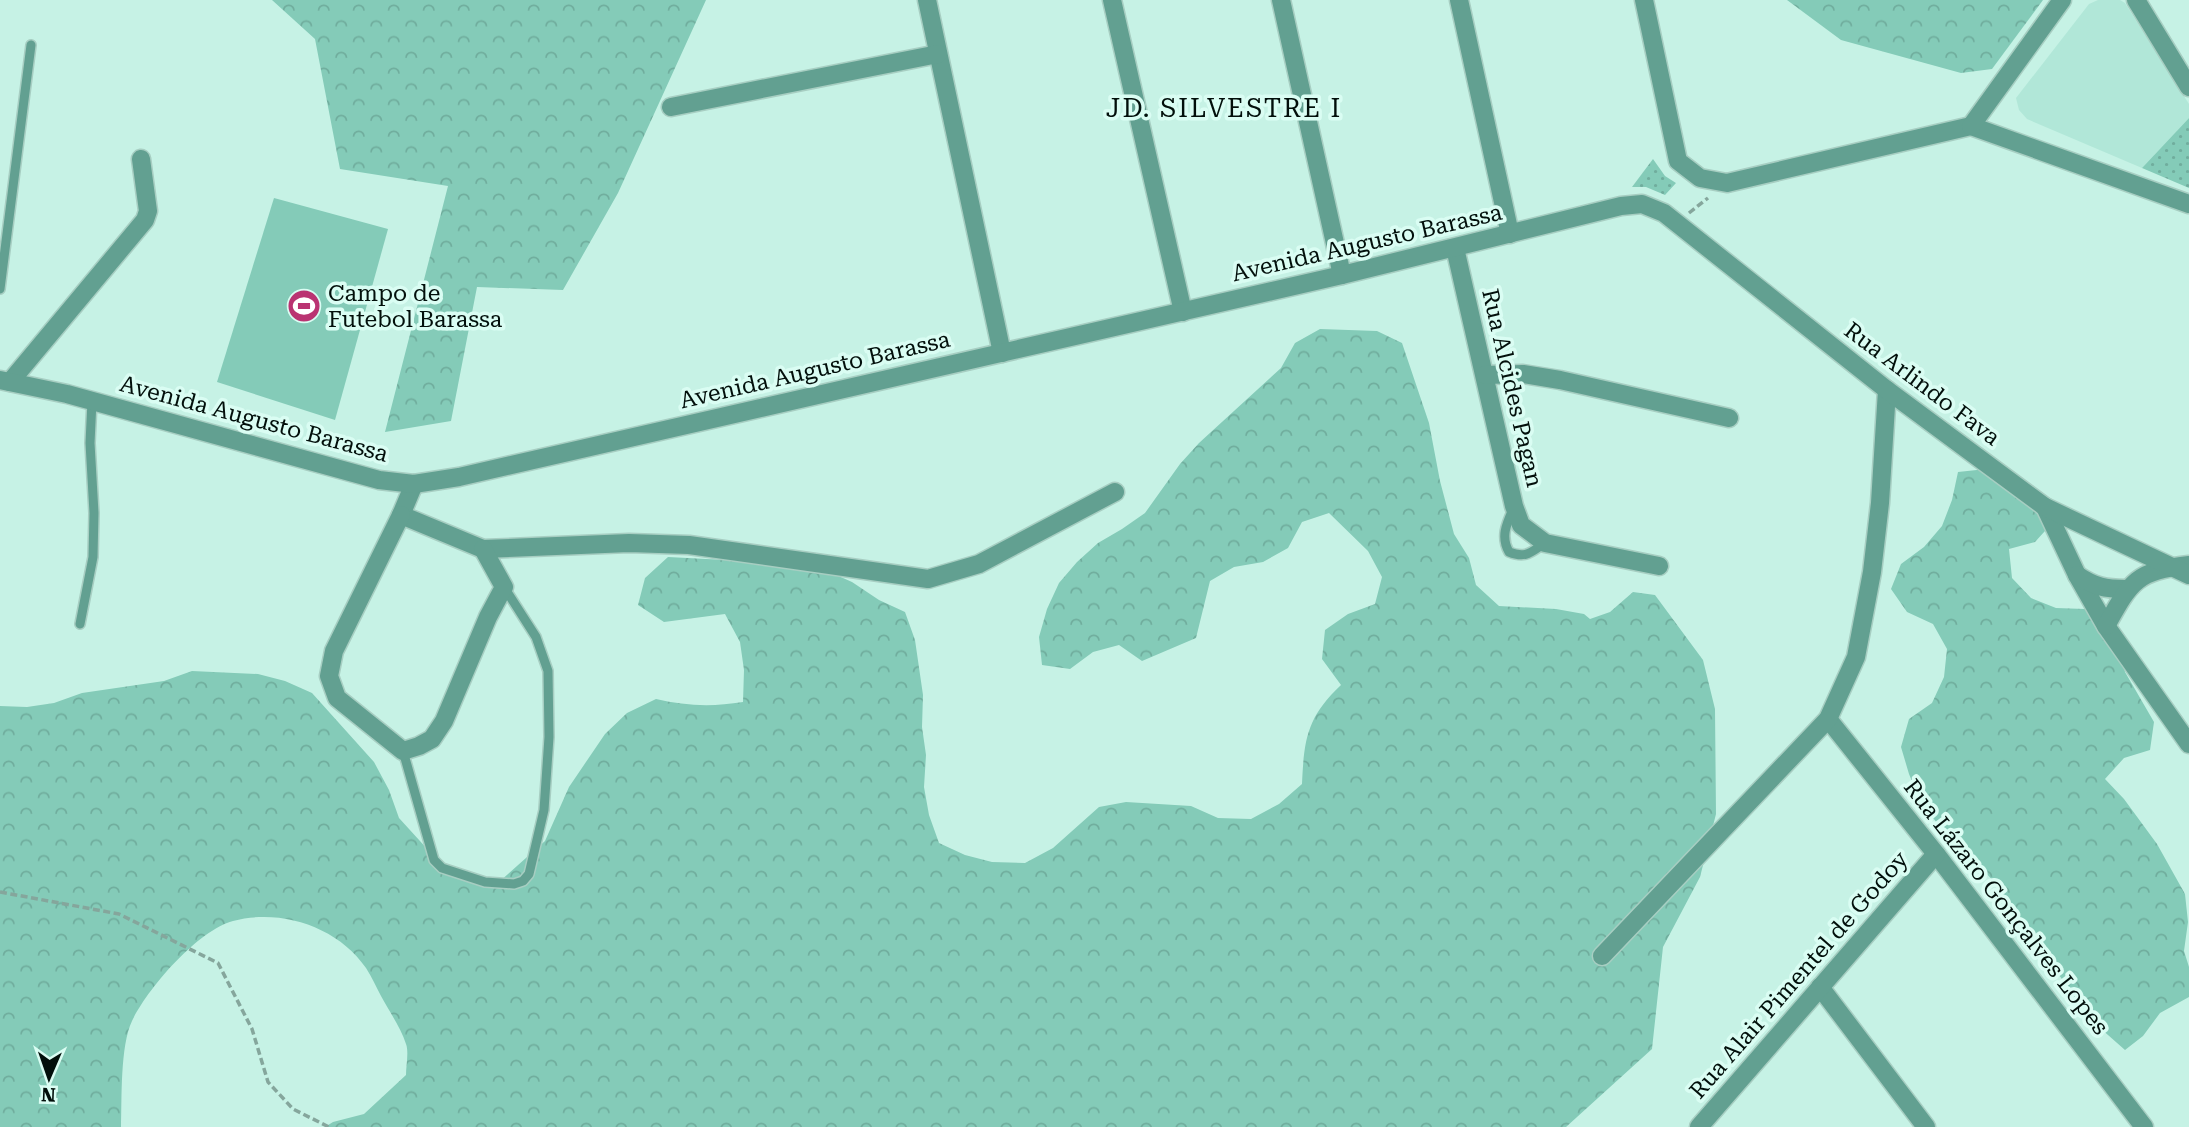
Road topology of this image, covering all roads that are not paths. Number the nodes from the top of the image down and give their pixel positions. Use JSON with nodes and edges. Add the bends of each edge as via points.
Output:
{"nodes":[{"id":1,"x":927,"y":0,"type":"edge"},
{"id":2,"x":1112,"y":0,"type":"edge"},
{"id":3,"x":1281,"y":0,"type":"edge"},
{"id":4,"x":1459,"y":0,"type":"edge"},
{"id":5,"x":1644,"y":0,"type":"edge"},
{"id":6,"x":2062,"y":0,"type":"edge"},
{"id":7,"x":2136,"y":0,"type":"edge"},
{"id":8,"x":31,"y":45,"type":"dead end"},
{"id":9,"x":938,"y":54,"type":"junction"},
{"id":10,"x":2189,"y":87,"type":"edge"},
{"id":11,"x":671,"y":107,"type":"dead end"},
{"id":12,"x":1971,"y":126,"type":"junction"},
{"id":13,"x":141,"y":159,"type":"dead end"},
{"id":14,"x":1642,"y":204,"type":"joint"},
{"id":15,"x":2189,"y":204,"type":"edge"},
{"id":16,"x":1510,"y":234,"type":"junction"},
{"id":17,"x":1455,"y":248,"type":"junction"},
{"id":18,"x":1342,"y":275,"type":"junction"},
{"id":19,"x":0,"y":289,"type":"edge"},
{"id":20,"x":1183,"y":312,"type":"junction"},
{"id":21,"x":1002,"y":353,"type":"junction"},
{"id":22,"x":1485,"y":375,"type":"junction"},
{"id":23,"x":5,"y":381,"type":"edge"},
{"id":24,"x":1887,"y":390,"type":"junction"},
{"id":25,"x":92,"y":401,"type":"junction"},
{"id":26,"x":1729,"y":418,"type":"dead end"},
{"id":27,"x":414,"y":484,"type":"junction"},
{"id":28,"x":1115,"y":492,"type":"dead end"},
{"id":29,"x":1514,"y":506,"type":"junction"},
{"id":30,"x":2045,"y":507,"type":"junction"},
{"id":31,"x":401,"y":515,"type":"junction"},
{"id":32,"x":1538,"y":538,"type":"junction"},
{"id":33,"x":483,"y":549,"type":"junction"},
{"id":34,"x":1659,"y":566,"type":"dead end"},
{"id":35,"x":2180,"y":566,"type":"edge"},
{"id":36,"x":2077,"y":575,"type":"junction"},
{"id":37,"x":2189,"y":575,"type":"edge"},
{"id":38,"x":504,"y":587,"type":"junction"},
{"id":39,"x":2126,"y":589,"type":"junction"},
{"id":40,"x":80,"y":624,"type":"dead end"},
{"id":41,"x":2106,"y":626,"type":"junction"},
{"id":42,"x":1828,"y":719,"type":"junction"},
{"id":43,"x":2189,"y":744,"type":"edge"},
{"id":44,"x":403,"y":751,"type":"junction"},
{"id":45,"x":1936,"y":855,"type":"junction"},
{"id":46,"x":1602,"y":956,"type":"dead end"},
{"id":47,"x":1820,"y":987,"type":"junction"},
{"id":48,"x":1699,"y":1127,"type":"edge"},
{"id":49,"x":1926,"y":1127,"type":"edge"},
{"id":50,"x":2144,"y":1127,"type":"edge"}],
"edges":[{"from":1,"to":9,"type":"street"},
{"from":2,"to":20,"type":"street"},
{"from":3,"to":18,"type":"street"},
{"from":4,"to":16,"type":"street"},
{"from":5,"to":12,"type":"street","via":[[1678,161],[1700,178],[1727,183]]},
{"from":6,"to":12,"type":"street"},
{"from":7,"to":10,"type":"street"},
{"from":8,"to":19,"type":"lane"},
{"from":9,"to":11,"type":"street"},
{"from":9,"to":21,"type":"street"},
{"from":12,"to":15,"type":"street"},
{"from":13,"to":23,"type":"street","via":[[148,211],[145,220]]},
{"from":14,"to":16,"type":"street","name":"Avenida Augusto Barassa"},
{"from":14,"to":24,"type":"street","name":"Rua Arlindo Fava","via":[[1676,222]]},
{"from":16,"to":17,"type":"street","name":"Avenida Augusto Barassa"},
{"from":17,"to":18,"type":"street","name":"Avenida Augusto Barassa"},
{"from":17,"to":22,"type":"street","name":"Rua Alcides Pagan"},
{"from":18,"to":20,"type":"street","name":"Avenida Augusto Barassa"},
{"from":20,"to":21,"type":"street","name":"Avenida Augusto Barassa"},
{"from":21,"to":27,"type":"street","name":"Avenida Augusto Barassa"},
{"from":22,"to":26,"type":"street","via":[[1523,374],[1560,380]]},
{"from":22,"to":29,"type":"street","name":"Rua Alcides Pagan"},
{"from":23,"to":25,"type":"street","name":"Avenida Augusto Barassa"},
{"from":24,"to":30,"type":"street","name":"Rua Arlindo Fava"},
{"from":24,"to":42,"type":"street","via":[[1872,572],[1856,657]]},
{"from":25,"to":27,"type":"street","name":"Avenida Augusto Barassa","via":[[379,480]]},
{"from":25,"to":40,"type":"lane","via":[[93,557]]},
{"from":27,"to":31,"type":"street"},
{"from":28,"to":33,"type":"street","via":[[979,564],[928,579],[689,545]]},
{"from":29,"to":32,"type":"street","name":"Rua Alcides Pagan","via":[[1521,524]]},
{"from":29,"to":32,"type":"lane","via":[[1504,535],[1510,552],[1529,554]]},
{"from":30,"to":35,"type":"street","name":"Rua Arlindo Fava"},
{"from":30,"to":36,"type":"street"},
{"from":31,"to":33,"type":"street"},
{"from":31,"to":44,"type":"street","via":[[334,651],[329,676],[337,698]]},
{"from":32,"to":34,"type":"street"},
{"from":33,"to":38,"type":"street"},
{"from":35,"to":37,"type":"street","name":"Rua Arlindo Fava"},
{"from":35,"to":39,"type":"street","via":[[2138,578]]},
{"from":36,"to":39,"type":"street","via":[[2092,585]]},
{"from":36,"to":41,"type":"street"},
{"from":38,"to":44,"type":"street","via":[[444,721],[432,738]]},
{"from":38,"to":44,"type":"lane","via":[[536,637],[548,671],[544,810],[529,874],[523,881],[485,882],[442,868],[434,860]]},
{"from":39,"to":41,"type":"street"},
{"from":41,"to":43,"type":"street"},
{"from":42,"to":45,"type":"street","name":"Rua Lázaro Gonçalves Lopes"},
{"from":42,"to":46,"type":"street"},
{"from":45,"to":47,"type":"street","name":"Rua Alair Pimentel de Godoy"},
{"from":45,"to":50,"type":"street","name":"Rua Lázaro Gonçalves Lopes"},
{"from":47,"to":48,"type":"street","name":"Rua Alair Pimentel de Godoy"},
{"from":47,"to":49,"type":"street"}]}
